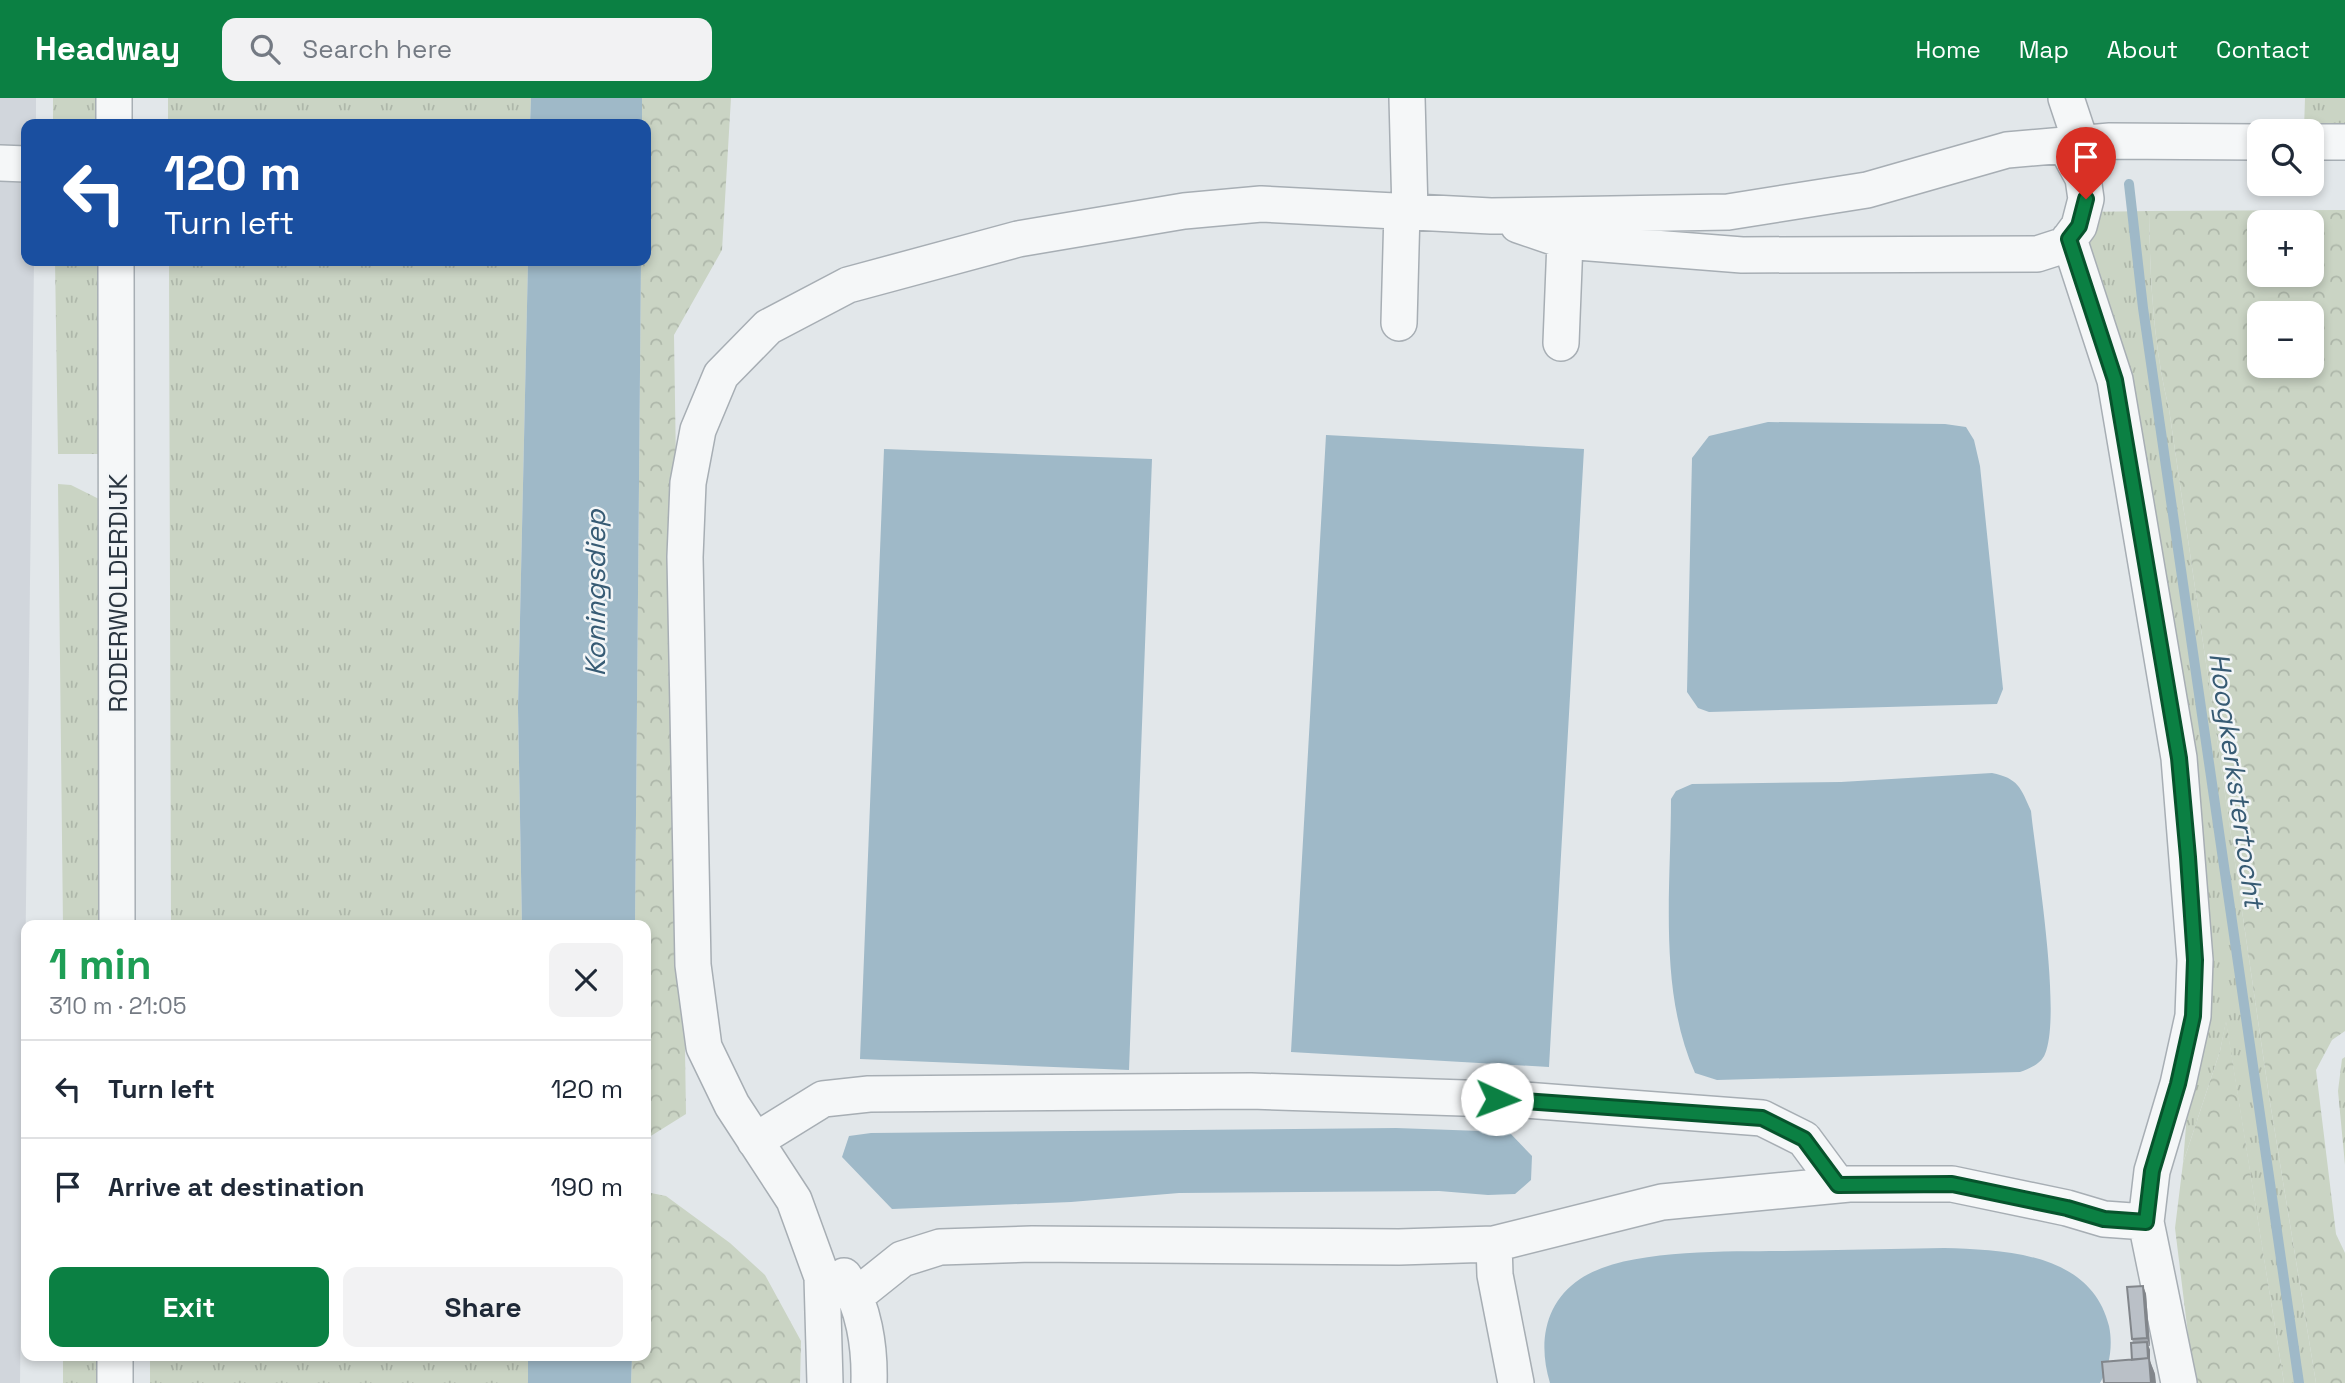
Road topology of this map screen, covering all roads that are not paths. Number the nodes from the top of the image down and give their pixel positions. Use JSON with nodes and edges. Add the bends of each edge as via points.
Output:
{"nodes":[{"id":1,"x":114,"y":98,"type":"edge"},
{"id":2,"x":1407,"y":98,"type":"edge"},
{"id":3,"x":2066,"y":98,"type":"edge"},
{"id":4,"x":114,"y":119,"type":"edge"},
{"id":5,"x":2247,"y":142,"type":"edge"},
{"id":6,"x":2324,"y":142,"type":"edge"},
{"id":7,"x":2345,"y":142,"type":"edge"},
{"id":8,"x":2073,"y":144,"type":"junction"},
{"id":9,"x":0,"y":163,"type":"edge"},
{"id":10,"x":21,"y":164,"type":"edge"},
{"id":11,"x":1406,"y":212,"type":"junction"},
{"id":12,"x":1491,"y":216,"type":"junction"},
{"id":13,"x":2069,"y":239,"type":"junction"},
{"id":14,"x":1564,"y":241,"type":"junction"},
{"id":15,"x":116,"y":266,"type":"edge"},
{"id":16,"x":1399,"y":323,"type":"dead end"},
{"id":17,"x":1561,"y":343,"type":"dead end"},
{"id":18,"x":117,"y":920,"type":"edge"},
{"id":19,"x":755,"y":1141,"type":"junction"},
{"id":20,"x":1838,"y":1185,"type":"junction"},
{"id":21,"x":2146,"y":1222,"type":"junction"},
{"id":22,"x":804,"y":1229,"type":"junction"},
{"id":23,"x":1494,"y":1244,"type":"junction"},
{"id":24,"x":857,"y":1295,"type":"junction"},
{"id":25,"x":115,"y":1361,"type":"edge"},
{"id":26,"x":115,"y":1383,"type":"edge"},
{"id":27,"x":825,"y":1383,"type":"edge"},
{"id":28,"x":869,"y":1383,"type":"edge"},
{"id":29,"x":1516,"y":1383,"type":"edge"},
{"id":30,"x":2179,"y":1383,"type":"edge"}],
"edges":[{"from":1,"to":4,"type":"street"},
{"from":2,"to":11,"type":"street"},
{"from":3,"to":8,"type":"street"},
{"from":5,"to":8,"type":"street"},
{"from":6,"to":7,"type":"street"},
{"from":8,"to":12,"type":"street","via":[[2007,150],[1867,190],[1728,212]]},
{"from":8,"to":13,"type":"street","via":[[2086,199],[2079,226]]},
{"from":9,"to":10,"type":"street"},
{"from":11,"to":12,"type":"street"},
{"from":11,"to":16,"type":"street"},
{"from":11,"to":19,"type":"street","via":[[1261,204],[1184,211],[1018,239],[848,285],[768,327],[720,375],[698,430],[688,483],[685,557],[693,965],[704,1047]]},
{"from":12,"to":14,"type":"street"},
{"from":13,"to":14,"type":"street","via":[[2036,254],[1906,256],[1742,256]]},
{"from":13,"to":21,"type":"street","via":[[2115,380],[2179,758],[2188,857],[2195,960],[2193,1016],[2152,1171]]},
{"from":14,"to":17,"type":"street"},
{"from":15,"to":18,"type":"street","name":"RODERWOLDERDIJK"},
{"from":19,"to":20,"type":"street","via":[[823,1099],[869,1094],[1251,1091],[1524,1100],[1762,1118],[1804,1139]]},
{"from":19,"to":22,"type":"street","via":[[794,1200]]},
{"from":20,"to":21,"type":"street","via":[[1952,1184],[2104,1219]]},
{"from":20,"to":23,"type":"street","via":[[1662,1202]]},
{"from":21,"to":30,"type":"street"},
{"from":22,"to":24,"type":"street","via":[[831,1256]]},
{"from":22,"to":27,"type":"street","via":[[822,1277]]},
{"from":23,"to":24,"type":"street","via":[[940,1247],[902,1259]]},
{"from":23,"to":29,"type":"street","via":[[1495,1275]]},
{"from":24,"to":28,"type":"street","via":[[870,1360]]},
{"from":25,"to":26,"type":"street"}]}
